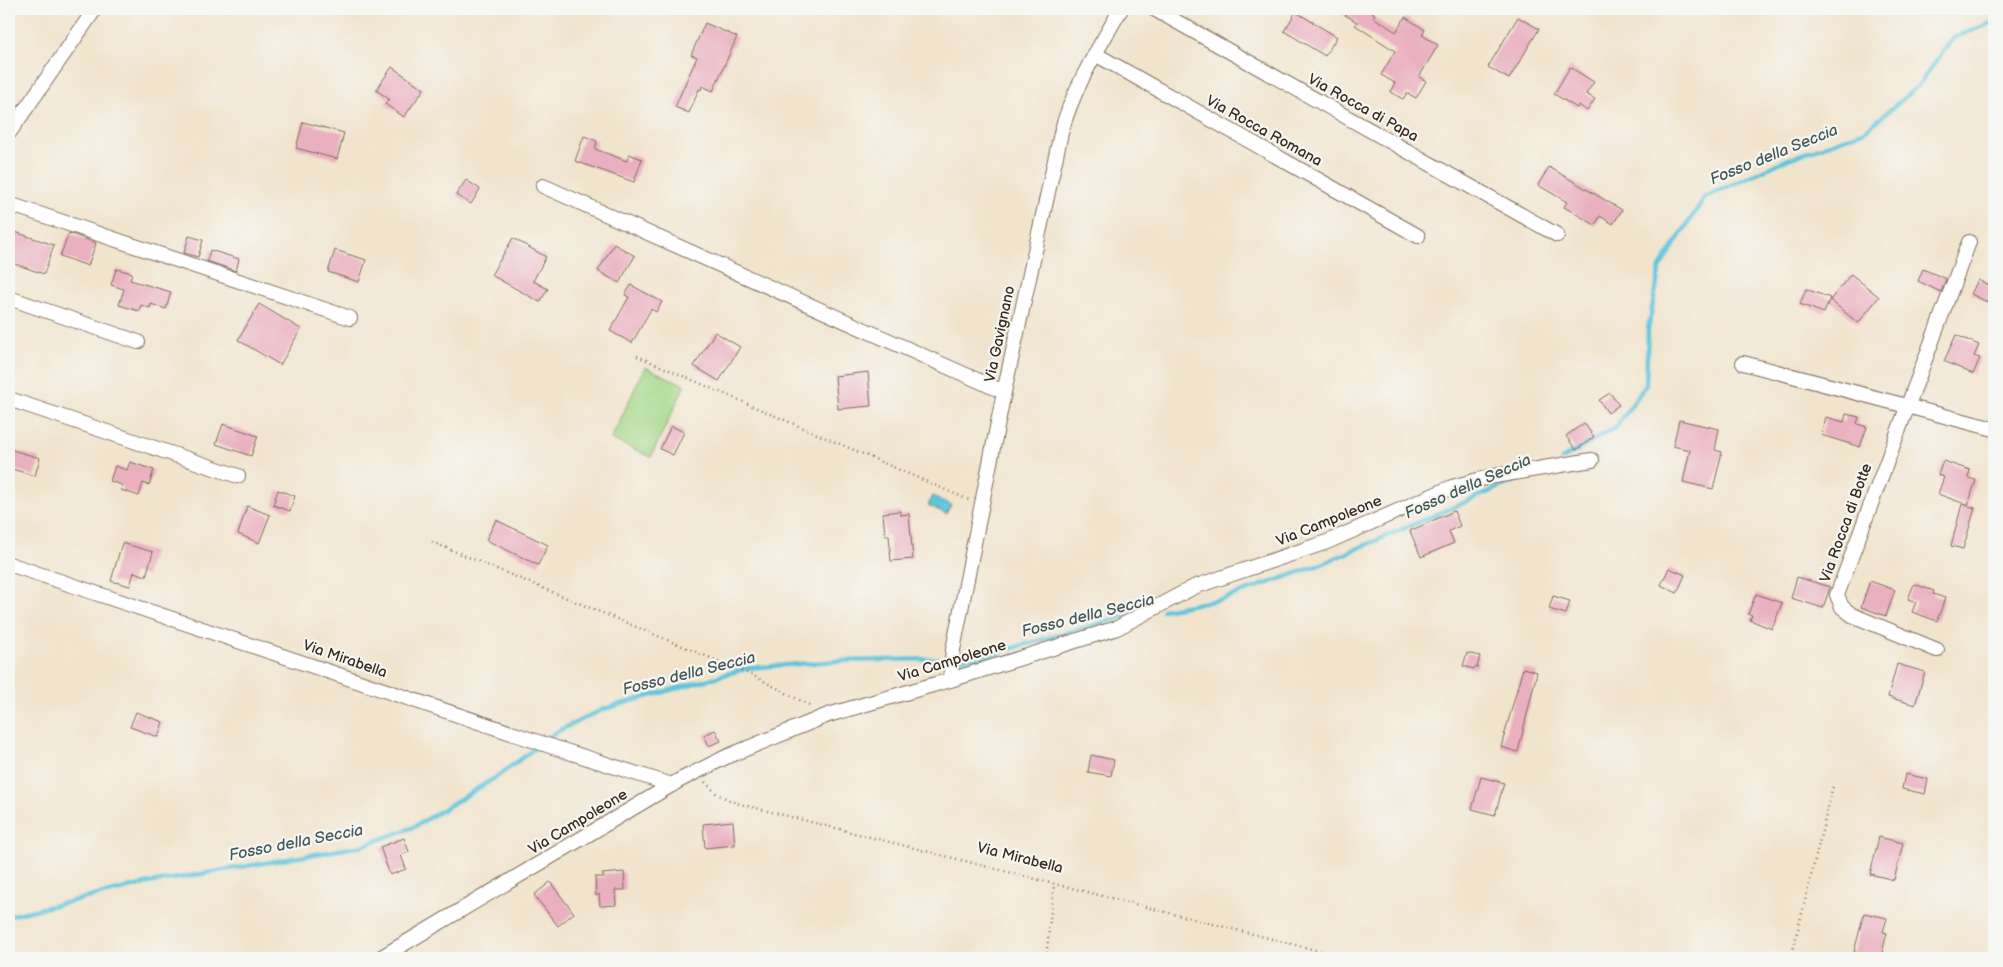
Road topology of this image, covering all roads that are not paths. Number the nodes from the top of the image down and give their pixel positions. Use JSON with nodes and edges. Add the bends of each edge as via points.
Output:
{"nodes":[{"id":1,"x":95,"y":9,"type":"edge"},
{"id":2,"x":1121,"y":9,"type":"edge"},
{"id":3,"x":1154,"y":9,"type":"edge"},
{"id":4,"x":1095,"y":54,"type":"junction"},
{"id":5,"x":9,"y":133,"type":"edge"},
{"id":6,"x":543,"y":186,"type":"dead end"},
{"id":7,"x":9,"y":204,"type":"edge"},
{"id":8,"x":1557,"y":235,"type":"dead end"},
{"id":9,"x":1418,"y":236,"type":"dead end"},
{"id":10,"x":1969,"y":242,"type":"dead end"},
{"id":11,"x":9,"y":298,"type":"edge"},
{"id":12,"x":350,"y":318,"type":"dead end"},
{"id":13,"x":138,"y":342,"type":"dead end"},
{"id":14,"x":1743,"y":363,"type":"dead end"},
{"id":15,"x":1004,"y":392,"type":"junction"},
{"id":16,"x":9,"y":399,"type":"edge"},
{"id":17,"x":1906,"y":407,"type":"junction"},
{"id":18,"x":1994,"y":429,"type":"edge"},
{"id":19,"x":1592,"y":460,"type":"dead end"},
{"id":20,"x":238,"y":476,"type":"dead end"},
{"id":21,"x":9,"y":564,"type":"edge"},
{"id":22,"x":1937,"y":650,"type":"dead end"},
{"id":23,"x":950,"y":680,"type":"junction"},
{"id":24,"x":672,"y":784,"type":"junction"},
{"id":25,"x":380,"y":958,"type":"edge"}],
"edges":[{"from":1,"to":5,"type":"street"},
{"from":2,"to":4,"type":"street","name":"Via Gavignano"},
{"from":3,"to":8,"type":"street","name":"Via Rocca di Papa"},
{"from":4,"to":9,"type":"street","name":"Via Rocca Romana"},
{"from":4,"to":15,"type":"street","name":"Via Gavignano","via":[[1072,98],[1061,133]]},
{"from":6,"to":15,"type":"street"},
{"from":7,"to":12,"type":"street"},
{"from":10,"to":17,"type":"street","name":"Via Rocca di Botte"},
{"from":11,"to":13,"type":"street"},
{"from":14,"to":17,"type":"street"},
{"from":15,"to":23,"type":"street","name":"Via Gavignano","via":[[953,650]]},
{"from":16,"to":20,"type":"street"},
{"from":17,"to":18,"type":"street"},
{"from":17,"to":22,"type":"street","name":"Via Rocca di Botte","via":[[1839,586],[1838,599],[1852,615]]},
{"from":19,"to":23,"type":"street","name":"Via Campoleone","via":[[1483,478],[1452,487],[1334,540],[1209,581],[1132,621],[1101,633]]},
{"from":21,"to":24,"type":"street","name":"Via Mirabella"},
{"from":23,"to":24,"type":"street","name":"Via Campoleone","via":[[828,715],[781,733]]},
{"from":24,"to":25,"type":"street","name":"Via Campoleone"}]}
